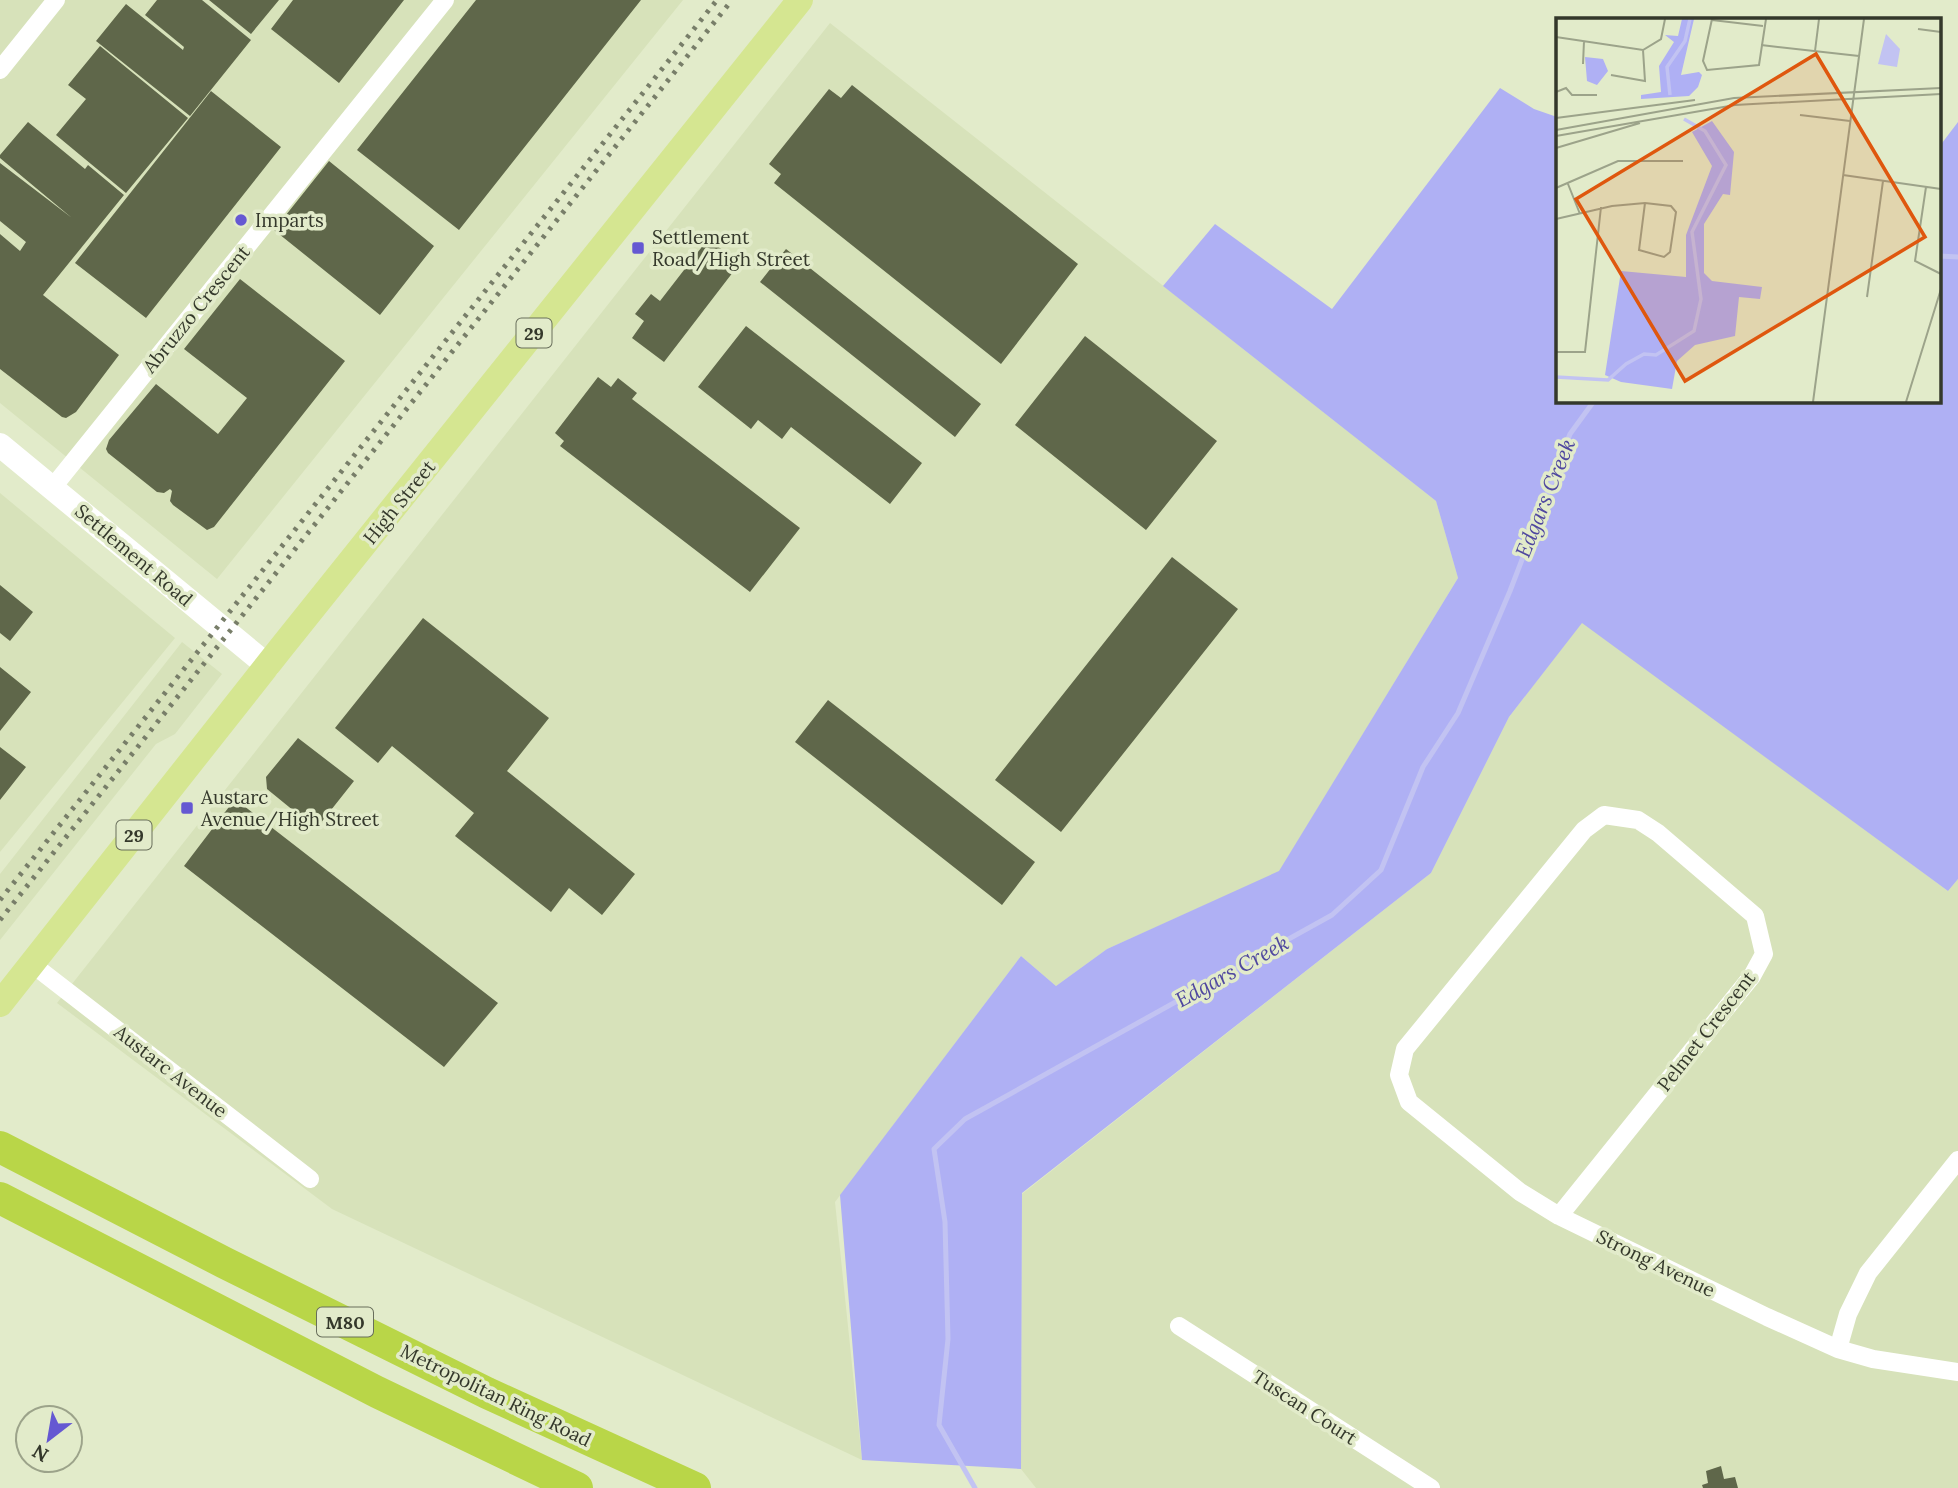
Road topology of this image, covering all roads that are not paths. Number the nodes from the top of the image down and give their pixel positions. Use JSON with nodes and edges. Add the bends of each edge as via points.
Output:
{"nodes":[{"id":1,"x":57,"y":0,"type":"edge"},
{"id":2,"x":444,"y":0,"type":"edge"},
{"id":3,"x":800,"y":0,"type":"edge"},
{"id":4,"x":0,"y":70,"type":"edge"},
{"id":5,"x":0,"y":445,"type":"edge"},
{"id":6,"x":53,"y":487,"type":"junction"},
{"id":7,"x":268,"y":666,"type":"junction"},
{"id":8,"x":32,"y":964,"type":"junction"},
{"id":9,"x":0,"y":1004,"type":"edge"},
{"id":10,"x":1399,"y":1075,"type":"joint"},
{"id":11,"x":0,"y":1147,"type":"edge"},
{"id":12,"x":1958,"y":1160,"type":"edge"},
{"id":13,"x":310,"y":1179,"type":"dead end"},
{"id":14,"x":0,"y":1198,"type":"edge"},
{"id":15,"x":1559,"y":1216,"type":"junction"},
{"id":16,"x":1179,"y":1326,"type":"dead end"},
{"id":17,"x":1838,"y":1349,"type":"junction"},
{"id":18,"x":1958,"y":1372,"type":"edge"},
{"id":19,"x":578,"y":1488,"type":"edge"},
{"id":20,"x":695,"y":1488,"type":"edge"},
{"id":21,"x":1431,"y":1488,"type":"edge"}],
"edges":[{"from":1,"to":4,"type":"street"},
{"from":2,"to":6,"type":"street","name":"Abruzzo Crescent"},
{"from":3,"to":7,"type":"main road","name":"High Street","number":"29"},
{"from":5,"to":6,"type":"main road","name":"Settlement Road"},
{"from":6,"to":7,"type":"main road","name":"Settlement Road"},
{"from":7,"to":8,"type":"main road","name":"High Street","number":"29"},
{"from":8,"to":9,"type":"main road","name":"High Street","number":"29"},
{"from":8,"to":13,"type":"street","name":"Austarc Avenue"},
{"from":10,"to":15,"type":"street","name":"Strong Avenue","via":[[1409,1102],[1520,1192]]},
{"from":10,"to":15,"type":"street","name":"Pelmet Crescent","via":[[1405,1049],[1584,830],[1604,816],[1638,820],[1755,916],[1764,954],[1752,976]]},
{"from":11,"to":20,"type":"highway","name":"Metropolitan Ring Road","number":"M80","via":[[487,1393]]},
{"from":12,"to":17,"type":"street","via":[[1868,1273],[1848,1314]]},
{"from":14,"to":19,"type":"highway","number":"M80","via":[[377,1392]]},
{"from":15,"to":17,"type":"street","name":"Strong Avenue"},
{"from":16,"to":21,"type":"street","name":"Tuscan Court"},
{"from":17,"to":18,"type":"street","name":"Strong Avenue"}]}
